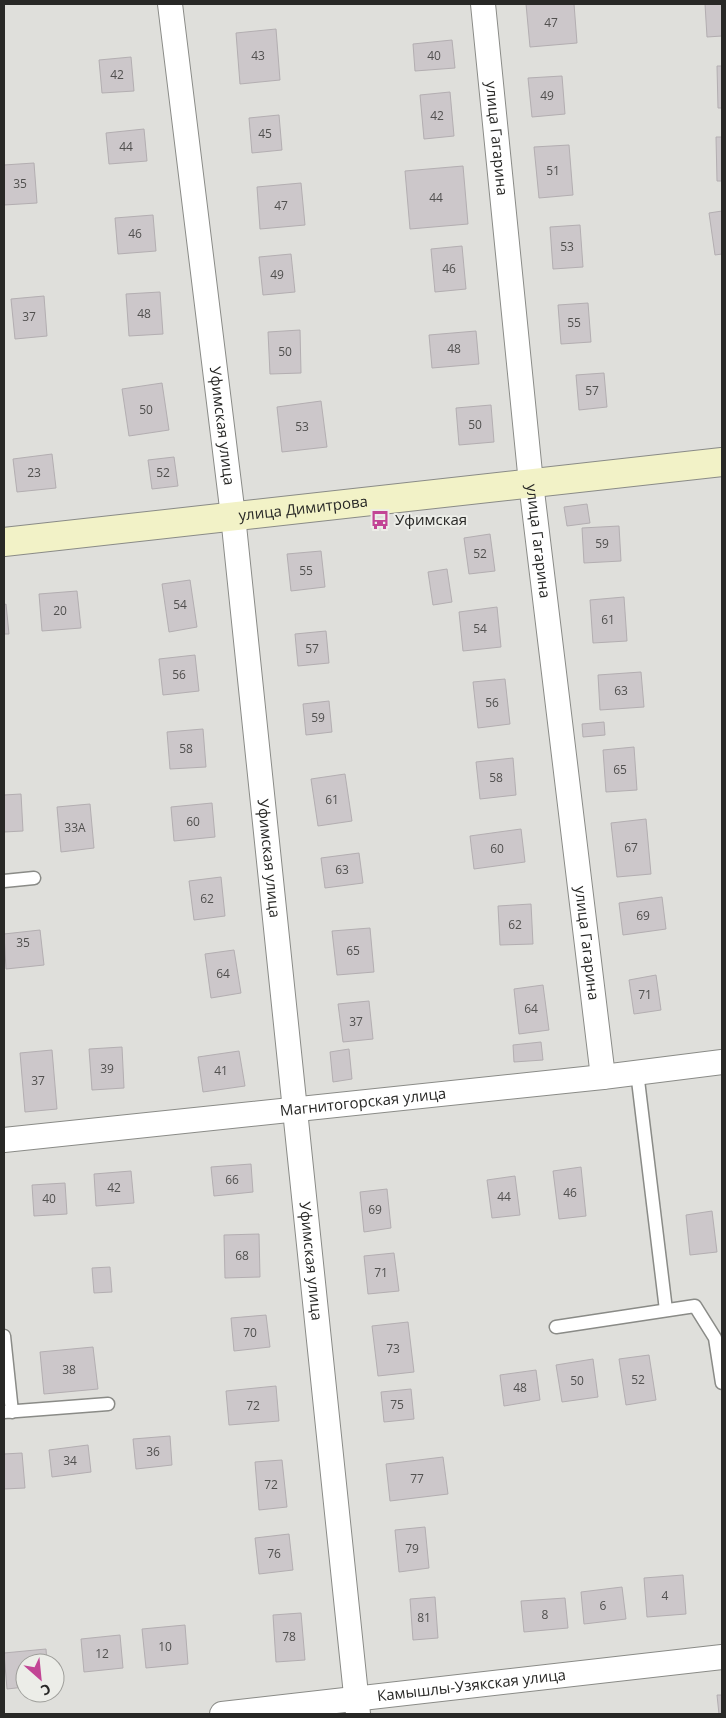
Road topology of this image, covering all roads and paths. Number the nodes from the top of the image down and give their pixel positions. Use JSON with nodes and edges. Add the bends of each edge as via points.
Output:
{"nodes":[{"id":1,"x":170,"y":4,"type":"edge"},
{"id":2,"x":483,"y":4,"type":"edge"},
{"id":3,"x":722,"y":462,"type":"edge"},
{"id":4,"x":532,"y":483,"type":"junction"},
{"id":5,"x":233,"y":516,"type":"junction"},
{"id":6,"x":4,"y":542,"type":"edge"},
{"id":7,"x":34,"y":878,"type":"dead end"},
{"id":8,"x":4,"y":881,"type":"edge"},
{"id":9,"x":722,"y":1062,"type":"edge"},
{"id":10,"x":637,"y":1072,"type":"junction"},
{"id":11,"x":604,"y":1077,"type":"junction"},
{"id":12,"x":294,"y":1108,"type":"junction"},
{"id":13,"x":4,"y":1140,"type":"edge"},
{"id":14,"x":666,"y":1310,"type":"junction"},
{"id":15,"x":556,"y":1327,"type":"dead end"},
{"id":16,"x":4,"y":1336,"type":"edge"},
{"id":17,"x":722,"y":1382,"type":"edge"},
{"id":18,"x":108,"y":1404,"type":"dead end"},
{"id":19,"x":8,"y":1412,"type":"edge"},
{"id":20,"x":722,"y":1657,"type":"edge"},
{"id":21,"x":357,"y":1707,"type":"edge"},
{"id":22,"x":222,"y":1714,"type":"edge"}],
"edges":[{"from":1,"to":5,"type":"street","name":"Уфимская улица"},
{"from":2,"to":4,"type":"street","name":"улица Гагарина"},
{"from":3,"to":4,"type":"main road","name":"улица Димитрова"},
{"from":4,"to":5,"type":"main road","name":"улица Димитрова"},
{"from":4,"to":11,"type":"street","name":"улица Гагарина"},
{"from":5,"to":6,"type":"main road","name":"улица Димитрова"},
{"from":5,"to":12,"type":"street","name":"Уфимская улица"},
{"from":7,"to":8,"type":"lane"},
{"from":9,"to":10,"type":"street","name":"Магнитогорская улица"},
{"from":10,"to":11,"type":"street","name":"Магнитогорская улица"},
{"from":10,"to":14,"type":"lane"},
{"from":11,"to":12,"type":"street","name":"Магнитогорская улица"},
{"from":12,"to":13,"type":"street","name":"Магнитогорская улица"},
{"from":12,"to":21,"type":"street","name":"Уфимская улица"},
{"from":14,"to":15,"type":"lane"},
{"from":14,"to":17,"type":"lane","via":[[695,1306],[714,1338]]},
{"from":16,"to":19,"type":"lane"},
{"from":18,"to":19,"type":"lane"},
{"from":20,"to":21,"type":"street","name":"Камышлы-Узякская улица"},
{"from":21,"to":22,"type":"street","name":"Камышлы-Узякская улица"}]}
